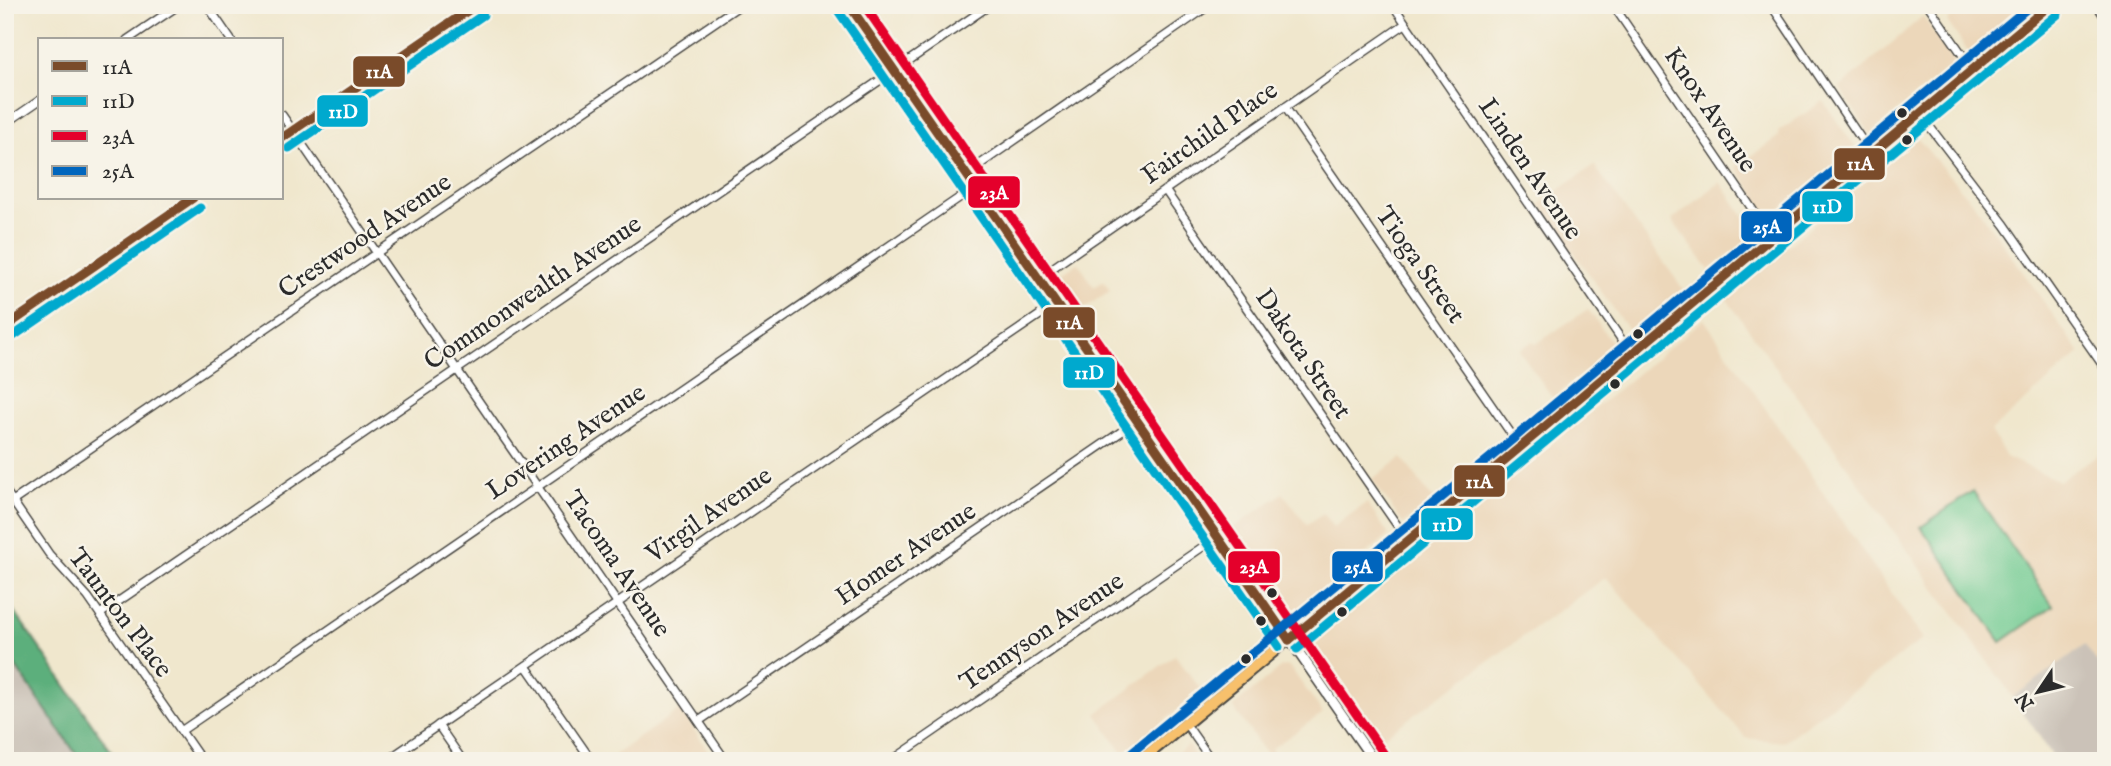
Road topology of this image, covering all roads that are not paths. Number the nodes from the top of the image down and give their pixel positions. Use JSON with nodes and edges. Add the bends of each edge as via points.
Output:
{"nodes":[{"id":1,"x":178,"y":5,"type":"edge"},
{"id":2,"x":207,"y":5,"type":"edge"},
{"id":3,"x":476,"y":5,"type":"edge"},
{"id":4,"x":740,"y":5,"type":"edge"},
{"id":5,"x":849,"y":5,"type":"edge"},
{"id":6,"x":990,"y":5,"type":"edge"},
{"id":7,"x":1210,"y":5,"type":"edge"},
{"id":8,"x":1393,"y":5,"type":"edge"},
{"id":9,"x":1612,"y":5,"type":"edge"},
{"id":10,"x":1771,"y":5,"type":"edge"},
{"id":11,"x":1928,"y":5,"type":"edge"},
{"id":12,"x":2050,"y":5,"type":"edge"},
{"id":13,"x":2098,"y":5,"type":"edge"},
{"id":14,"x":2106,"y":17,"type":"edge"},
{"id":15,"x":1405,"y":24,"type":"junction"},
{"id":16,"x":130,"y":38,"type":"edge"},
{"id":17,"x":230,"y":38,"type":"edge"},
{"id":18,"x":1973,"y":70,"type":"junction"},
{"id":19,"x":894,"y":71,"type":"junction"},
{"id":20,"x":38,"y":101,"type":"edge"},
{"id":21,"x":1285,"y":107,"type":"junction"},
{"id":22,"x":1920,"y":114,"type":"junction"},
{"id":23,"x":284,"y":117,"type":"edge"},
{"id":24,"x":5,"y":124,"type":"edge"},
{"id":25,"x":293,"y":130,"type":"junction"},
{"id":26,"x":284,"y":137,"type":"edge"},
{"id":27,"x":1872,"y":155,"type":"junction"},
{"id":28,"x":966,"y":174,"type":"junction"},
{"id":29,"x":975,"y":187,"type":"junction"},
{"id":30,"x":1165,"y":190,"type":"junction"},
{"id":31,"x":190,"y":200,"type":"edge"},
{"id":32,"x":1772,"y":238,"type":"junction"},
{"id":33,"x":377,"y":253,"type":"junction"},
{"id":34,"x":1038,"y":278,"type":"junction"},
{"id":35,"x":1056,"y":304,"type":"junction"},
{"id":36,"x":5,"y":327,"type":"edge"},
{"id":37,"x":1632,"y":355,"type":"junction"},
{"id":38,"x":458,"y":370,"type":"junction"},
{"id":39,"x":2106,"y":370,"type":"edge"},
{"id":40,"x":1137,"y":421,"type":"junction"},
{"id":41,"x":1521,"y":448,"type":"junction"},
{"id":42,"x":539,"y":486,"type":"junction"},
{"id":43,"x":5,"y":490,"type":"edge"},
{"id":44,"x":13,"y":501,"type":"junction"},
{"id":45,"x":1217,"y":537,"type":"junction"},
{"id":46,"x":1408,"y":541,"type":"junction"},
{"id":47,"x":618,"y":604,"type":"junction"},
{"id":48,"x":100,"y":614,"type":"junction"},
{"id":49,"x":1289,"y":640,"type":"junction"},
{"id":50,"x":526,"y":666,"type":"junction"},
{"id":51,"x":699,"y":721,"type":"junction"},
{"id":52,"x":1186,"y":724,"type":"junction"},
{"id":53,"x":438,"y":725,"type":"junction"},
{"id":54,"x":181,"y":731,"type":"junction"},
{"id":55,"x":202,"y":761,"type":"edge"},
{"id":56,"x":386,"y":761,"type":"edge"},
{"id":57,"x":463,"y":761,"type":"edge"},
{"id":58,"x":592,"y":761,"type":"edge"},
{"id":59,"x":726,"y":761,"type":"edge"},
{"id":60,"x":891,"y":761,"type":"edge"},
{"id":61,"x":1140,"y":761,"type":"edge"},
{"id":62,"x":1212,"y":761,"type":"edge"},
{"id":63,"x":1374,"y":761,"type":"edge"}],
"edges":[{"from":1,"to":16,"type":"street"},
{"from":2,"to":17,"type":"street"},
{"from":3,"to":25,"type":"street"},
{"from":4,"to":33,"type":"street","name":"Crestwood Avenue"},
{"from":5,"to":19,"type":"street"},
{"from":6,"to":19,"type":"street","name":"Commonwealth Avenue"},
{"from":7,"to":28,"type":"street"},
{"from":8,"to":15,"type":"street","name":"Linden Avenue"},
{"from":9,"to":32,"type":"street","name":"Knox Avenue"},
{"from":10,"to":27,"type":"street"},
{"from":11,"to":18,"type":"street"},
{"from":12,"to":18,"type":"main road"},
{"from":13,"to":14,"type":"street"},
{"from":15,"to":21,"type":"street","name":"Fairchild Place"},
{"from":15,"to":37,"type":"street","name":"Linden Avenue"},
{"from":18,"to":22,"type":"main road"},
{"from":19,"to":28,"type":"street"},
{"from":19,"to":38,"type":"street","name":"Commonwealth Avenue"},
{"from":20,"to":24,"type":"street"},
{"from":21,"to":30,"type":"street","name":"Fairchild Place"},
{"from":21,"to":41,"type":"street","name":"Tioga Street"},
{"from":22,"to":27,"type":"main road"},
{"from":22,"to":39,"type":"street","via":[[2005,225]]},
{"from":23,"to":25,"type":"street","name":"Tacoma Avenue"},
{"from":25,"to":26,"type":"street"},
{"from":25,"to":33,"type":"street","name":"Tacoma Avenue"},
{"from":27,"to":32,"type":"main road"},
{"from":28,"to":29,"type":"street"},
{"from":29,"to":34,"type":"street"},
{"from":29,"to":42,"type":"street","name":"Lovering Avenue"},
{"from":30,"to":34,"type":"street","name":"Fairchild Place"},
{"from":30,"to":46,"type":"street","name":"Dakota Street"},
{"from":31,"to":36,"type":"street"},
{"from":32,"to":37,"type":"main road"},
{"from":33,"to":38,"type":"street","name":"Tacoma Avenue"},
{"from":33,"to":44,"type":"street","name":"Crestwood Avenue"},
{"from":34,"to":35,"type":"street"},
{"from":35,"to":40,"type":"street"},
{"from":35,"to":47,"type":"street","name":"Virgil Avenue"},
{"from":37,"to":41,"type":"main road"},
{"from":38,"to":42,"type":"street","name":"Tacoma Avenue"},
{"from":38,"to":48,"type":"street","name":"Commonwealth Avenue"},
{"from":40,"to":45,"type":"street"},
{"from":40,"to":51,"type":"street","name":"Homer Avenue"},
{"from":41,"to":46,"type":"main road"},
{"from":42,"to":47,"type":"street","name":"Tacoma Avenue"},
{"from":42,"to":54,"type":"street","name":"Lovering Avenue"},
{"from":43,"to":44,"type":"street","name":"Taunton Place"},
{"from":44,"to":48,"type":"street","name":"Taunton Place"},
{"from":45,"to":49,"type":"street"},
{"from":45,"to":60,"type":"street","name":"Tennyson Avenue"},
{"from":46,"to":49,"type":"main road"},
{"from":47,"to":50,"type":"street","name":"Virgil Avenue"},
{"from":47,"to":51,"type":"street","name":"Tacoma Avenue"},
{"from":48,"to":54,"type":"street","name":"Taunton Place"},
{"from":49,"to":52,"type":"main road"},
{"from":49,"to":63,"type":"street"},
{"from":50,"to":53,"type":"street","name":"Virgil Avenue"},
{"from":50,"to":58,"type":"street"},
{"from":51,"to":59,"type":"street","name":"Tacoma Avenue"},
{"from":52,"to":61,"type":"main road"},
{"from":52,"to":62,"type":"street"},
{"from":53,"to":56,"type":"street","name":"Virgil Avenue"},
{"from":53,"to":57,"type":"street"},
{"from":54,"to":55,"type":"street","name":"Taunton Place"}]}
